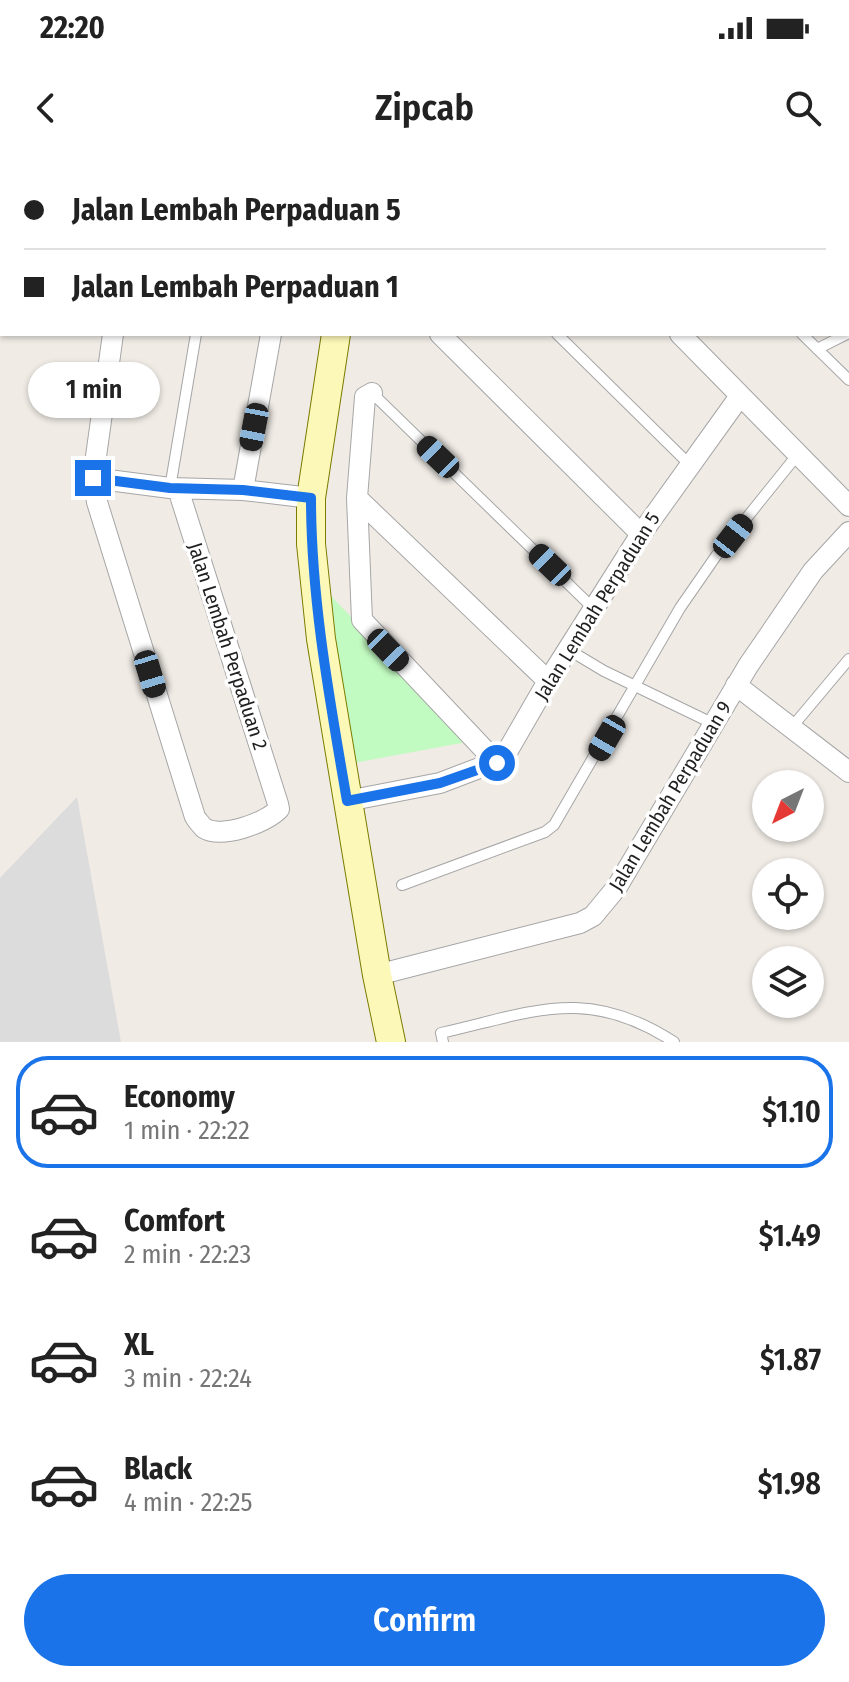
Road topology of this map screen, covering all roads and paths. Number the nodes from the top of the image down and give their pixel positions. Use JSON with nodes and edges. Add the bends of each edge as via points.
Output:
{"nodes":[{"id":1,"x":113,"y":336,"type":"edge"},
{"id":2,"x":196,"y":336,"type":"edge"},
{"id":3,"x":271,"y":336,"type":"edge"},
{"id":4,"x":336,"y":336,"type":"edge"},
{"id":5,"x":442,"y":336,"type":"edge"},
{"id":6,"x":559,"y":336,"type":"edge"},
{"id":7,"x":682,"y":336,"type":"edge"},
{"id":8,"x":804,"y":336,"type":"edge"},
{"id":9,"x":843,"y":336,"type":"edge"},
{"id":10,"x":817,"y":349,"type":"junction"},
{"id":11,"x":849,"y":380,"type":"edge"},
{"id":12,"x":372,"y":393,"type":"joint"},
{"id":13,"x":740,"y":396,"type":"junction"},
{"id":14,"x":798,"y":454,"type":"junction"},
{"id":15,"x":690,"y":465,"type":"junction"},
{"id":16,"x":93,"y":478,"type":"junction"},
{"id":17,"x":174,"y":488,"type":"junction"},
{"id":18,"x":243,"y":490,"type":"junction"},
{"id":19,"x":311,"y":498,"type":"junction"},
{"id":20,"x":357,"y":498,"type":"junction"},
{"id":21,"x":849,"y":506,"type":"edge"},
{"id":22,"x":849,"y":532,"type":"edge"},
{"id":23,"x":641,"y":534,"type":"junction"},
{"id":24,"x":594,"y":609,"type":"junction"},
{"id":25,"x":569,"y":650,"type":"junction"},
{"id":26,"x":849,"y":659,"type":"edge"},
{"id":27,"x":548,"y":681,"type":"junction"},
{"id":28,"x":637,"y":685,"type":"junction"},
{"id":29,"x":736,"y":685,"type":"junction"},
{"id":30,"x":714,"y":724,"type":"junction"},
{"id":31,"x":792,"y":727,"type":"junction"},
{"id":32,"x":497,"y":763,"type":"junction"},
{"id":33,"x":849,"y":772,"type":"edge"},
{"id":34,"x":347,"y":801,"type":"junction"},
{"id":35,"x":402,"y":885,"type":"dead end"},
{"id":36,"x":377,"y":975,"type":"junction"},
{"id":37,"x":391,"y":1042,"type":"edge"},
{"id":38,"x":443,"y":1042,"type":"edge"},
{"id":39,"x":671,"y":1042,"type":"edge"}],
"edges":[{"from":1,"to":16,"type":"street"},
{"from":2,"to":17,"type":"lane"},
{"from":3,"to":18,"type":"street"},
{"from":4,"to":19,"type":"main road"},
{"from":5,"to":23,"type":"street"},
{"from":6,"to":15,"type":"lane"},
{"from":7,"to":13,"type":"street"},
{"from":8,"to":10,"type":"lane"},
{"from":9,"to":10,"type":"lane"},
{"from":10,"to":11,"type":"lane"},
{"from":12,"to":20,"type":"street","via":[[365,397]]},
{"from":12,"to":24,"type":"lane"},
{"from":13,"to":14,"type":"street"},
{"from":13,"to":15,"type":"street","name":"Jalan Lembah Perpaduan 5"},
{"from":14,"to":21,"type":"street"},
{"from":14,"to":28,"type":"lane","via":[[716,556]]},
{"from":15,"to":23,"type":"street","name":"Jalan Lembah Perpaduan 5"},
{"from":16,"to":17,"type":"street"},
{"from":16,"to":17,"type":"street","name":"Jalan Lembah Perpaduan 2","via":[[195,817],[203,828],[231,831],[279,809]]},
{"from":17,"to":18,"type":"street"},
{"from":18,"to":19,"type":"street"},
{"from":19,"to":34,"type":"main road","via":[[321,639]]},
{"from":20,"to":27,"type":"street"},
{"from":20,"to":32,"type":"street","via":[[362,620]]},
{"from":22,"to":29,"type":"street","name":"Jalan Lembah Perpaduan 9","via":[[813,571]]},
{"from":23,"to":24,"type":"street","name":"Jalan Lembah Perpaduan 5"},
{"from":24,"to":25,"type":"street","name":"Jalan Lembah Perpaduan 5"},
{"from":25,"to":27,"type":"street","name":"Jalan Lembah Perpaduan 5"},
{"from":25,"to":28,"type":"lane"},
{"from":26,"to":31,"type":"lane"},
{"from":27,"to":32,"type":"street","name":"Jalan Lembah Perpaduan 5"},
{"from":28,"to":30,"type":"lane"},
{"from":28,"to":35,"type":"lane","via":[[554,825]]},
{"from":29,"to":30,"type":"street","name":"Jalan Lembah Perpaduan 9"},
{"from":29,"to":31,"type":"street"},
{"from":30,"to":36,"type":"street","name":"Jalan Lembah Perpaduan 9","via":[[617,887],[593,916],[562,929]]},
{"from":31,"to":33,"type":"street"},
{"from":32,"to":34,"type":"street","via":[[440,783]]},
{"from":34,"to":36,"type":"main road"},
{"from":36,"to":37,"type":"main road"},
{"from":38,"to":39,"type":"lane","via":[[441,1033],[555,1006],[583,1006],[644,1023]]}]}
